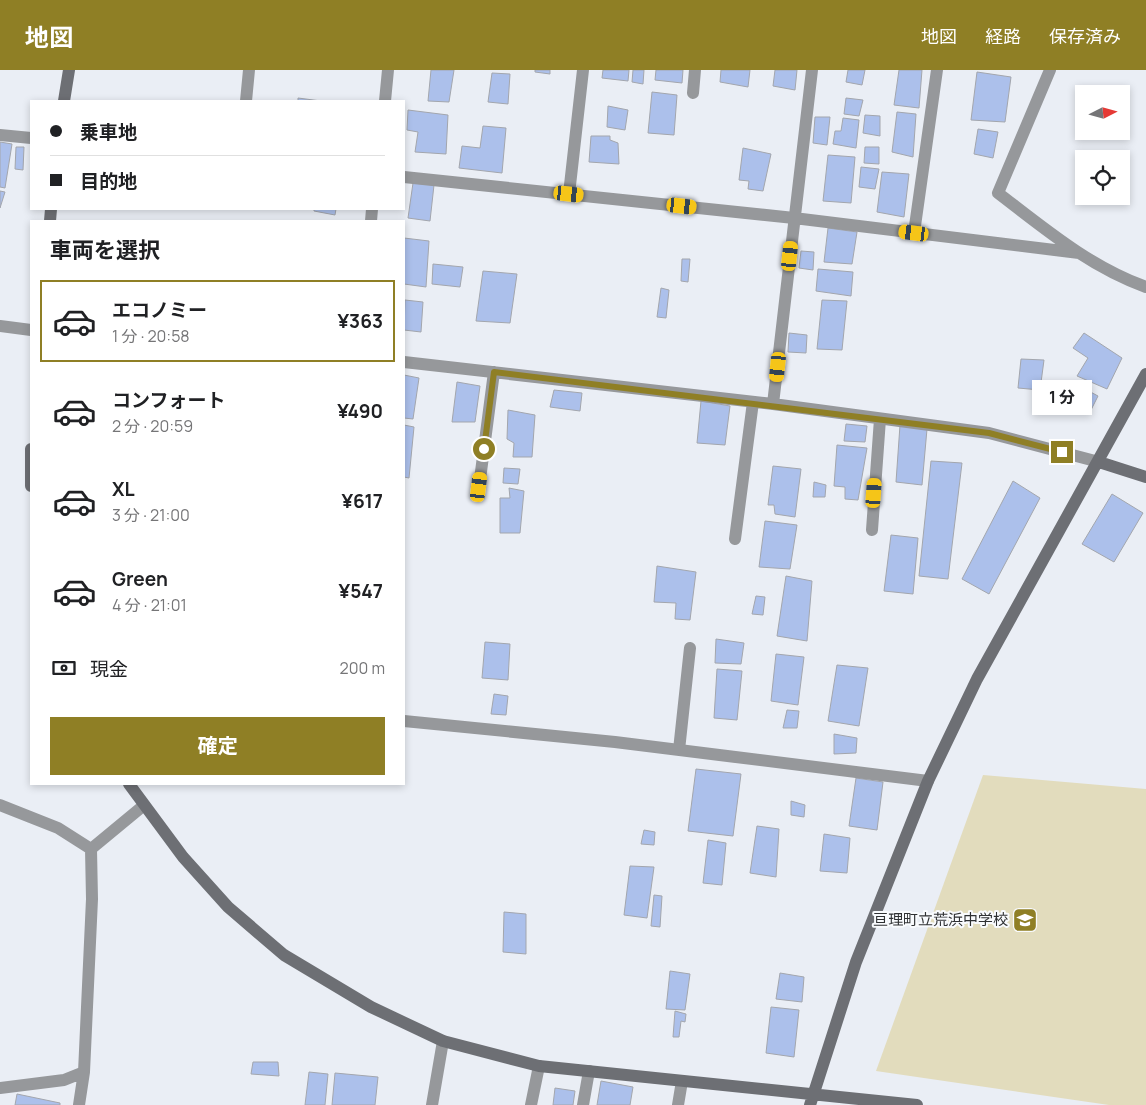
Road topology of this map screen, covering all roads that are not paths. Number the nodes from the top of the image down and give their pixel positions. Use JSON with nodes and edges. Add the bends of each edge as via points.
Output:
{"nodes":[{"id":1,"x":69,"y":70,"type":"edge"},
{"id":2,"x":249,"y":70,"type":"edge"},
{"id":3,"x":388,"y":70,"type":"edge"},
{"id":4,"x":583,"y":70,"type":"edge"},
{"id":5,"x":695,"y":70,"type":"edge"},
{"id":6,"x":812,"y":70,"type":"edge"},
{"id":7,"x":937,"y":70,"type":"edge"},
{"id":8,"x":1050,"y":70,"type":"edge"},
{"id":9,"x":693,"y":93,"type":"dead end"},
{"id":10,"x":64,"y":100,"type":"edge"},
{"id":11,"x":246,"y":100,"type":"edge"},
{"id":12,"x":384,"y":100,"type":"edge"},
{"id":13,"x":0,"y":135,"type":"edge"},
{"id":14,"x":30,"y":138,"type":"edge"},
{"id":15,"x":405,"y":177,"type":"edge"},
{"id":16,"x":569,"y":194,"type":"junction"},
{"id":17,"x":794,"y":218,"type":"junction"},
{"id":18,"x":914,"y":233,"type":"junction"},
{"id":19,"x":1079,"y":253,"type":"junction"},
{"id":20,"x":1146,"y":286,"type":"edge"},
{"id":21,"x":0,"y":326,"type":"edge"},
{"id":22,"x":30,"y":330,"type":"edge"},
{"id":23,"x":405,"y":362,"type":"edge"},
{"id":24,"x":494,"y":372,"type":"junction"},
{"id":25,"x":1146,"y":374,"type":"edge"},
{"id":26,"x":753,"y":402,"type":"junction"},
{"id":27,"x":773,"y":404,"type":"junction"},
{"id":28,"x":880,"y":418,"type":"junction"},
{"id":29,"x":1099,"y":462,"type":"junction"},
{"id":30,"x":1146,"y":477,"type":"edge"},
{"id":31,"x":479,"y":487,"type":"dead end"},
{"id":32,"x":872,"y":530,"type":"dead end"},
{"id":33,"x":735,"y":539,"type":"dead end"},
{"id":34,"x":690,"y":648,"type":"dead end"},
{"id":35,"x":405,"y":721,"type":"edge"},
{"id":36,"x":679,"y":750,"type":"junction"},
{"id":37,"x":928,"y":781,"type":"junction"},
{"id":38,"x":130,"y":785,"type":"edge"},
{"id":39,"x":0,"y":805,"type":"edge"},
{"id":40,"x":143,"y":806,"type":"junction"},
{"id":41,"x":91,"y":850,"type":"junction"},
{"id":42,"x":443,"y":1041,"type":"junction"},
{"id":43,"x":539,"y":1066,"type":"junction"},
{"id":44,"x":589,"y":1071,"type":"junction"},
{"id":45,"x":84,"y":1072,"type":"junction"},
{"id":46,"x":682,"y":1081,"type":"junction"},
{"id":47,"x":0,"y":1088,"type":"edge"},
{"id":48,"x":811,"y":1100,"type":"edge"},
{"id":49,"x":79,"y":1105,"type":"edge"},
{"id":50,"x":432,"y":1105,"type":"edge"},
{"id":51,"x":531,"y":1105,"type":"edge"},
{"id":52,"x":583,"y":1105,"type":"edge"},
{"id":53,"x":678,"y":1105,"type":"edge"},
{"id":54,"x":917,"y":1105,"type":"edge"}],
"edges":[{"from":1,"to":10,"type":"street"},
{"from":2,"to":11,"type":"street"},
{"from":3,"to":12,"type":"street"},
{"from":4,"to":16,"type":"street"},
{"from":5,"to":9,"type":"street"},
{"from":6,"to":17,"type":"street"},
{"from":7,"to":18,"type":"street"},
{"from":8,"to":19,"type":"street","via":[[998,193]]},
{"from":13,"to":14,"type":"street"},
{"from":15,"to":16,"type":"street"},
{"from":16,"to":17,"type":"street"},
{"from":17,"to":18,"type":"street"},
{"from":17,"to":27,"type":"street"},
{"from":18,"to":19,"type":"street"},
{"from":19,"to":20,"type":"street","via":[[1122,278]]},
{"from":21,"to":22,"type":"street"},
{"from":23,"to":24,"type":"street"},
{"from":24,"to":26,"type":"street"},
{"from":24,"to":31,"type":"street"},
{"from":25,"to":29,"type":"street"},
{"from":26,"to":27,"type":"street"},
{"from":26,"to":33,"type":"street"},
{"from":27,"to":28,"type":"street"},
{"from":28,"to":29,"type":"street","via":[[989,433]]},
{"from":28,"to":32,"type":"street"},
{"from":29,"to":30,"type":"street"},
{"from":29,"to":37,"type":"street","via":[[977,678]]},
{"from":34,"to":36,"type":"street"},
{"from":35,"to":36,"type":"street"},
{"from":36,"to":37,"type":"street"},
{"from":37,"to":48,"type":"street","via":[[856,962]]},
{"from":38,"to":40,"type":"street"},
{"from":39,"to":41,"type":"street","via":[[58,828]]},
{"from":40,"to":41,"type":"street"},
{"from":40,"to":42,"type":"street","via":[[228,907],[284,955],[371,1007]]},
{"from":41,"to":45,"type":"street","via":[[92,899]]},
{"from":42,"to":43,"type":"street"},
{"from":42,"to":50,"type":"street"},
{"from":43,"to":44,"type":"street"},
{"from":43,"to":51,"type":"street"},
{"from":44,"to":46,"type":"street"},
{"from":44,"to":52,"type":"street"},
{"from":45,"to":47,"type":"street","via":[[64,1080]]},
{"from":45,"to":49,"type":"street"},
{"from":46,"to":48,"type":"street"},
{"from":46,"to":53,"type":"street"},
{"from":48,"to":54,"type":"street"}]}
